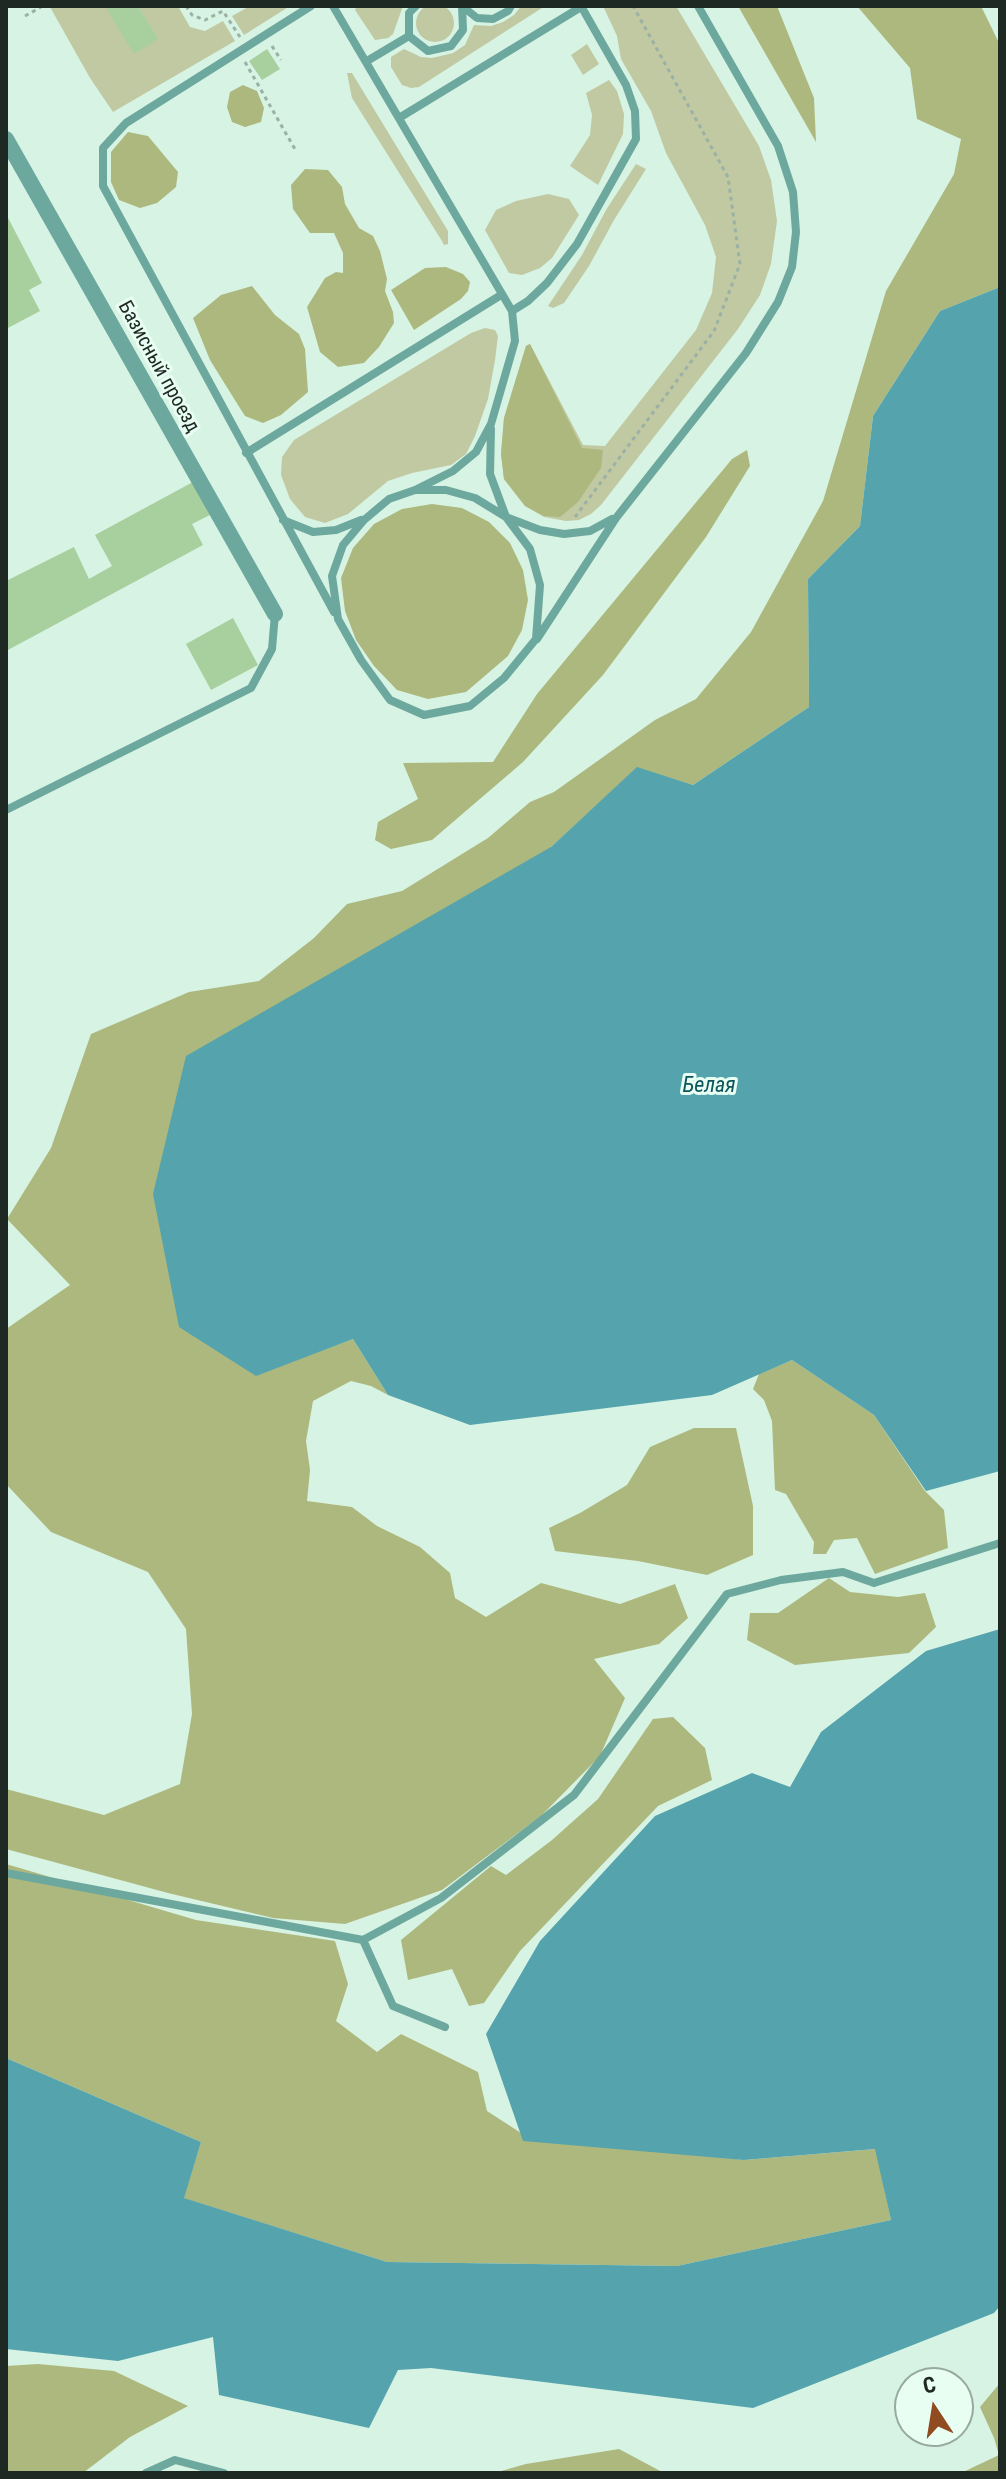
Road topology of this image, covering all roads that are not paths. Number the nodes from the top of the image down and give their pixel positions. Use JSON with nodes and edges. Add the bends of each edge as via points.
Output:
{"nodes":[{"id":1,"x":311,"y":6,"type":"edge"},
{"id":2,"x":333,"y":6,"type":"edge"},
{"id":3,"x":416,"y":6,"type":"edge"},
{"id":4,"x":462,"y":6,"type":"edge"},
{"id":5,"x":511,"y":6,"type":"edge"},
{"id":6,"x":581,"y":6,"type":"edge"},
{"id":7,"x":698,"y":6,"type":"edge"},
{"id":8,"x":409,"y":36,"type":"junction"},
{"id":9,"x":367,"y":61,"type":"junction"},
{"id":10,"x":399,"y":118,"type":"junction"},
{"id":11,"x":6,"y":139,"type":"edge"},
{"id":12,"x":501,"y":295,"type":"junction"},
{"id":13,"x":512,"y":311,"type":"junction"},
{"id":14,"x":491,"y":424,"type":"junction"},
{"id":15,"x":246,"y":453,"type":"junction"},
{"id":16,"x":415,"y":490,"type":"junction"},
{"id":17,"x":506,"y":517,"type":"junction"},
{"id":18,"x":616,"y":518,"type":"junction"},
{"id":19,"x":282,"y":520,"type":"junction"},
{"id":20,"x":364,"y":520,"type":"junction"},
{"id":21,"x":275,"y":614,"type":"joint"},
{"id":22,"x":338,"y":619,"type":"junction"},
{"id":23,"x":536,"y":639,"type":"junction"},
{"id":24,"x":6,"y":810,"type":"edge"},
{"id":25,"x":1000,"y":1543,"type":"edge"},
{"id":26,"x":6,"y":1873,"type":"edge"},
{"id":27,"x":363,"y":1940,"type":"junction"},
{"id":28,"x":445,"y":2027,"type":"dead end"},
{"id":29,"x":146,"y":2473,"type":"edge"},
{"id":30,"x":224,"y":2473,"type":"edge"}],
"edges":[{"from":1,"to":15,"type":"lane","via":[[126,123],[103,148],[103,186]]},
{"from":2,"to":9,"type":"lane"},
{"from":3,"to":8,"type":"lane","via":[[409,13]]},
{"from":4,"to":5,"type":"lane","via":[[477,18],[493,19]]},
{"from":4,"to":8,"type":"lane","via":[[463,30],[451,46],[428,51]]},
{"from":6,"to":10,"type":"lane"},
{"from":6,"to":13,"type":"lane","via":[[626,85],[635,111],[636,139],[577,244],[547,283]]},
{"from":7,"to":18,"type":"lane","via":[[778,146],[793,192],[792,267],[778,302],[746,353]]},
{"from":8,"to":9,"type":"lane"},
{"from":9,"to":10,"type":"lane"},
{"from":10,"to":12,"type":"lane"},
{"from":11,"to":21,"type":"street","name":"Базисный проезд"},
{"from":12,"to":13,"type":"lane"},
{"from":12,"to":15,"type":"lane"},
{"from":13,"to":14,"type":"lane","via":[[515,341]]},
{"from":14,"to":16,"type":"lane","via":[[476,452]]},
{"from":14,"to":17,"type":"lane","via":[[490,474]]},
{"from":15,"to":19,"type":"lane"},
{"from":16,"to":17,"type":"lane","via":[[446,490],[475,498]]},
{"from":16,"to":20,"type":"lane","via":[[389,499]]},
{"from":17,"to":18,"type":"lane","via":[[564,534],[590,531]]},
{"from":17,"to":23,"type":"lane","via":[[530,549],[540,585]]},
{"from":18,"to":23,"type":"lane"},
{"from":19,"to":20,"type":"lane","via":[[313,532]]},
{"from":19,"to":22,"type":"lane"},
{"from":20,"to":22,"type":"lane","via":[[343,545],[332,576]]},
{"from":21,"to":24,"type":"lane","via":[[272,649],[251,688]]},
{"from":22,"to":23,"type":"lane","via":[[390,700],[424,715],[470,706],[504,678]]},
{"from":25,"to":27,"type":"lane","via":[[874,1583],[843,1572],[727,1594],[574,1795],[441,1898]]},
{"from":26,"to":27,"type":"lane"},
{"from":27,"to":28,"type":"lane","via":[[393,2006]]},
{"from":29,"to":30,"type":"lane","via":[[175,2460]]}]}
